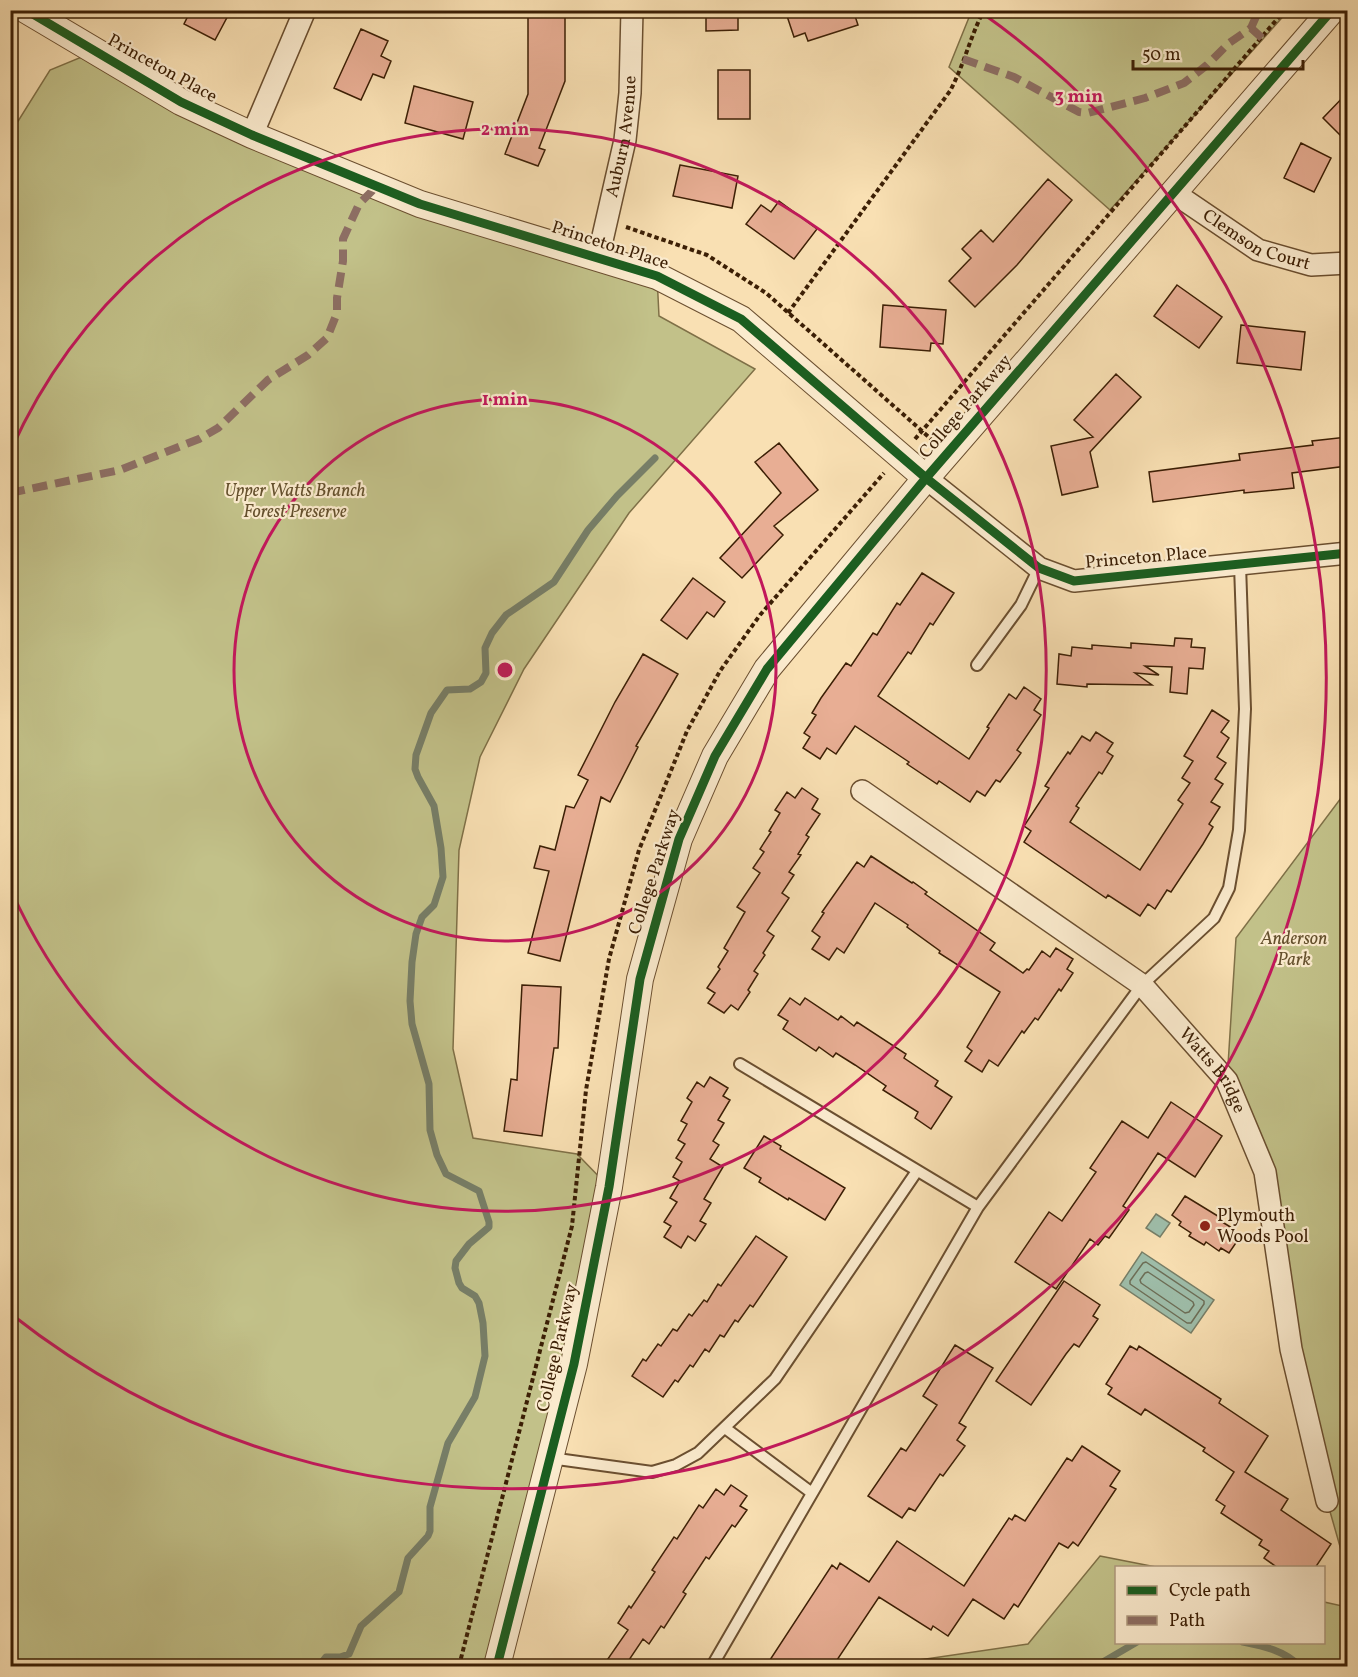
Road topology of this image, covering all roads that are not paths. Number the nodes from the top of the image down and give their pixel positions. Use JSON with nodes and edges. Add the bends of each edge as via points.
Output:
{"nodes":[{"id":1,"x":26,"y":10,"type":"edge"},
{"id":2,"x":305,"y":10,"type":"edge"},
{"id":3,"x":632,"y":10,"type":"edge"},
{"id":4,"x":1332,"y":10,"type":"edge"},
{"id":5,"x":252,"y":135,"type":"junction"},
{"id":6,"x":1174,"y":193,"type":"junction"},
{"id":7,"x":598,"y":258,"type":"junction"},
{"id":8,"x":1347,"y":263,"type":"edge"},
{"id":9,"x":926,"y":478,"type":"junction"},
{"id":10,"x":1347,"y":553,"type":"edge"},
{"id":11,"x":1240,"y":565,"type":"junction"},
{"id":12,"x":1039,"y":568,"type":"junction"},
{"id":13,"x":977,"y":665,"type":"dead end"},
{"id":14,"x":862,"y":792,"type":"dead end"},
{"id":15,"x":1142,"y":985,"type":"junction"},
{"id":16,"x":740,"y":1064,"type":"dead end"},
{"id":17,"x":917,"y":1171,"type":"junction"},
{"id":18,"x":978,"y":1207,"type":"junction"},
{"id":19,"x":725,"y":1428,"type":"junction"},
{"id":20,"x":550,"y":1458,"type":"junction"},
{"id":21,"x":812,"y":1493,"type":"junction"},
{"id":22,"x":1327,"y":1501,"type":"dead end"},
{"id":23,"x":497,"y":1666,"type":"edge"},
{"id":24,"x":712,"y":1666,"type":"edge"}],
"edges":[{"from":1,"to":5,"type":"street","name":"Princeton Place","via":[[182,102]]},
{"from":2,"to":5,"type":"street"},
{"from":3,"to":7,"type":"street","name":"Auburn Avenue","via":[[625,140]]},
{"from":4,"to":6,"type":"street","name":"College Parkway"},
{"from":5,"to":7,"type":"street","name":"Princeton Place","via":[[420,204]]},
{"from":6,"to":8,"type":"street","name":"Clemson Court","via":[[1258,249],[1311,265]]},
{"from":6,"to":9,"type":"street","name":"College Parkway"},
{"from":7,"to":9,"type":"street","name":"Princeton Place","via":[[657,276],[741,319]]},
{"from":9,"to":12,"type":"street","name":"Princeton Place"},
{"from":9,"to":20,"type":"street","name":"College Parkway","via":[[767,669],[715,756],[679,839],[640,979],[609,1187],[574,1364]]},
{"from":10,"to":11,"type":"street","name":"Princeton Place"},
{"from":11,"to":12,"type":"street","name":"Princeton Place","via":[[1074,581]]},
{"from":11,"to":15,"type":"lane","via":[[1245,709],[1239,830],[1229,888],[1214,918]]},
{"from":12,"to":13,"type":"lane","via":[[1021,605]]},
{"from":14,"to":15,"type":"street","name":"Watts Bridge"},
{"from":15,"to":18,"type":"lane"},
{"from":15,"to":22,"type":"street","name":"Watts Bridge","via":[[1227,1081],[1265,1172],[1291,1349]]},
{"from":16,"to":17,"type":"lane"},
{"from":17,"to":18,"type":"lane"},
{"from":17,"to":19,"type":"lane","via":[[776,1379]]},
{"from":18,"to":21,"type":"lane"},
{"from":19,"to":20,"type":"lane","via":[[698,1453],[676,1466],[652,1472]]},
{"from":19,"to":21,"type":"lane"},
{"from":20,"to":23,"type":"street","name":"College Parkway"},
{"from":21,"to":24,"type":"lane"}]}
